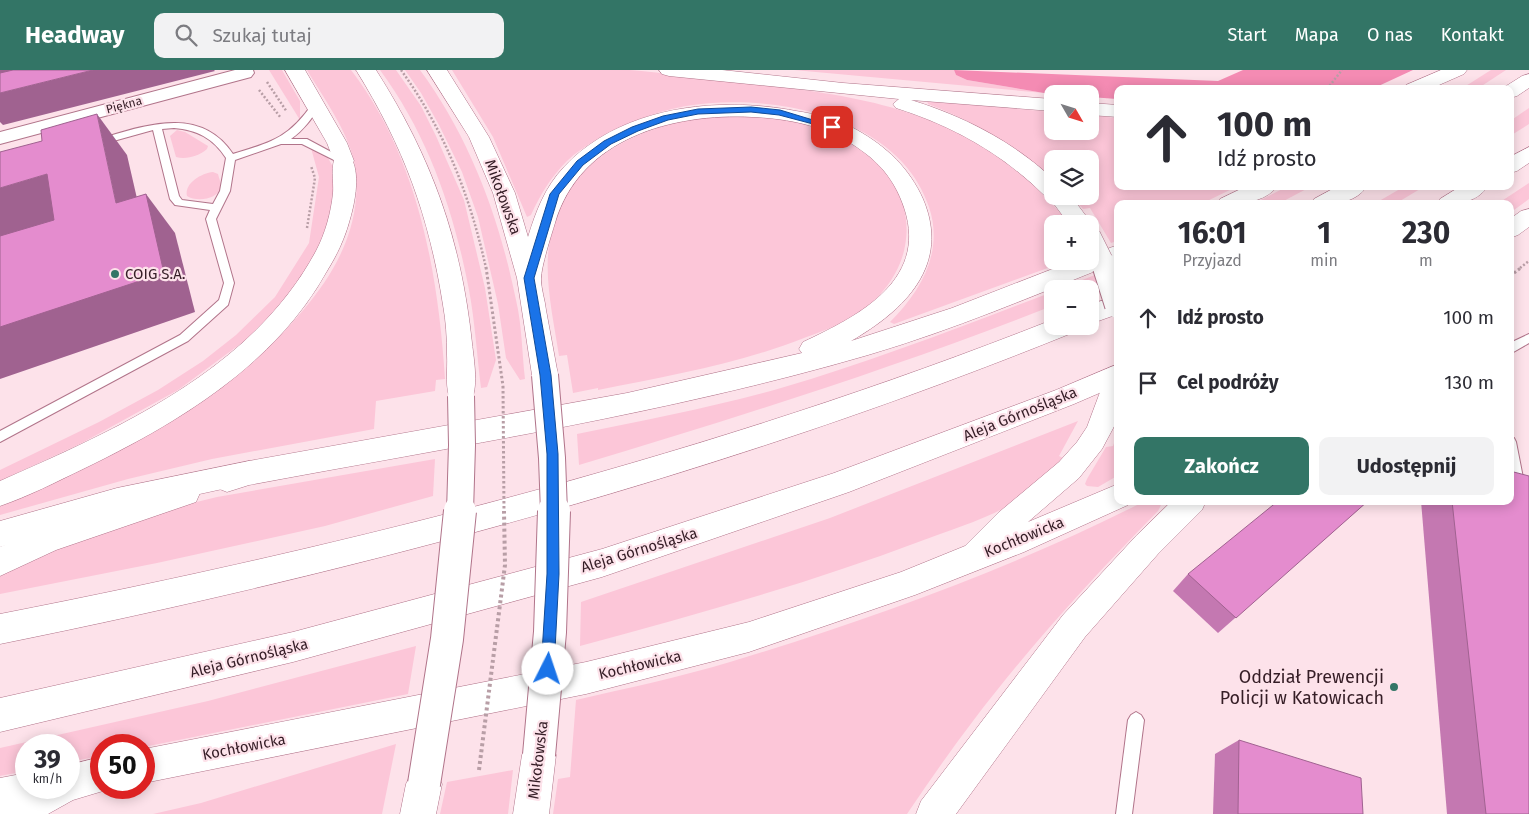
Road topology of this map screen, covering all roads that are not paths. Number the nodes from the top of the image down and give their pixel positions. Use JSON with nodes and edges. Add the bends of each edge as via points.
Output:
{"nodes":[{"id":1,"x":295,"y":70,"type":"edge"},
{"id":2,"x":366,"y":70,"type":"edge"},
{"id":3,"x":437,"y":70,"type":"edge"},
{"id":4,"x":669,"y":70,"type":"edge"},
{"id":5,"x":1457,"y":70,"type":"edge"},
{"id":6,"x":1465,"y":70,"type":"edge"},
{"id":7,"x":244,"y":71,"type":"edge"},
{"id":8,"x":1529,"y":80,"type":"edge"},
{"id":9,"x":1422,"y":85,"type":"edge"},
{"id":10,"x":1443,"y":85,"type":"edge"},
{"id":11,"x":843,"y":89,"type":"junction"},
{"id":12,"x":1514,"y":89,"type":"edge"},
{"id":13,"x":1044,"y":104,"type":"edge"},
{"id":14,"x":316,"y":105,"type":"junction"},
{"id":15,"x":1099,"y":110,"type":"edge"},
{"id":16,"x":1114,"y":111,"type":"edge"},
{"id":17,"x":157,"y":126,"type":"junction"},
{"id":18,"x":0,"y":138,"type":"edge"},
{"id":19,"x":281,"y":142,"type":"junction"},
{"id":20,"x":86,"y":146,"type":"edge"},
{"id":21,"x":1529,"y":154,"type":"edge"},
{"id":22,"x":231,"y":158,"type":"junction"},
{"id":23,"x":343,"y":161,"type":"junction"},
{"id":24,"x":1514,"y":163,"type":"edge"},
{"id":25,"x":1044,"y":183,"type":"edge"},
{"id":26,"x":1258,"y":190,"type":"edge"},
{"id":27,"x":1348,"y":190,"type":"edge"},
{"id":28,"x":1471,"y":190,"type":"edge"},
{"id":29,"x":1236,"y":200,"type":"edge"},
{"id":30,"x":1330,"y":200,"type":"edge"},
{"id":31,"x":1454,"y":200,"type":"edge"},
{"id":32,"x":1066,"y":205,"type":"edge"},
{"id":33,"x":216,"y":208,"type":"junction"},
{"id":34,"x":1074,"y":215,"type":"edge"},
{"id":35,"x":1529,"y":216,"type":"edge"},
{"id":36,"x":1514,"y":227,"type":"edge"},
{"id":37,"x":1099,"y":253,"type":"edge"},
{"id":38,"x":1114,"y":255,"type":"edge"},
{"id":39,"x":529,"y":278,"type":"junction"},
{"id":40,"x":1114,"y":292,"type":"edge"},
{"id":41,"x":1114,"y":306,"type":"edge"},
{"id":42,"x":1099,"y":312,"type":"edge"},
{"id":43,"x":1044,"y":334,"type":"edge"},
{"id":44,"x":1529,"y":338,"type":"edge"},
{"id":45,"x":1514,"y":345,"type":"edge"},
{"id":46,"x":759,"y":374,"type":"junction"},
{"id":47,"x":1114,"y":377,"type":"edge"},
{"id":48,"x":1114,"y":390,"type":"edge"},
{"id":49,"x":0,"y":437,"type":"edge"},
{"id":50,"x":1514,"y":463,"type":"edge"},
{"id":51,"x":249,"y":473,"type":"junction"},
{"id":52,"x":0,"y":494,"type":"edge"},
{"id":53,"x":1114,"y":498,"type":"edge"},
{"id":54,"x":1522,"y":504,"type":"edge"},
{"id":55,"x":1188,"y":505,"type":"edge"},
{"id":56,"x":0,"y":534,"type":"edge"},
{"id":57,"x":970,"y":558,"type":"junction"},
{"id":58,"x":0,"y":562,"type":"edge"},
{"id":59,"x":0,"y":628,"type":"edge"},
{"id":60,"x":0,"y":715,"type":"edge"},
{"id":61,"x":1136,"y":720,"type":"dead end"},
{"id":62,"x":155,"y":764,"type":"edge"},
{"id":63,"x":15,"y":793,"type":"edge"},
{"id":64,"x":0,"y":796,"type":"edge"},
{"id":65,"x":41,"y":799,"type":"edge"},
{"id":66,"x":421,"y":799,"type":"edge"},
{"id":67,"x":12,"y":814,"type":"edge"},
{"id":68,"x":531,"y":814,"type":"edge"},
{"id":69,"x":934,"y":814,"type":"edge"},
{"id":70,"x":1124,"y":814,"type":"edge"}],
"edges":[{"from":1,"to":14,"type":"main road"},
{"from":2,"to":66,"type":"main road","bridge":true,"via":[[403,132],[435,213],[452,289],[460,360],[462,483],[455,584],[444,672]]},
{"from":3,"to":39,"type":"main road","name":"Mikołowska","via":[[490,159]]},
{"from":4,"to":11,"type":"main road"},
{"from":5,"to":9,"type":"main road"},
{"from":6,"to":10,"type":"main road"},
{"from":7,"to":18,"type":"street","name":"Piękna"},
{"from":8,"to":12,"type":"main road"},
{"from":11,"to":13,"type":"main road"},
{"from":11,"to":25,"type":"main road","via":[[906,104],[946,119],[1001,148]]},
{"from":14,"to":19,"type":"lane","via":[[300,129]]},
{"from":14,"to":23,"type":"main road"},
{"from":15,"to":16,"type":"main road"},
{"from":17,"to":20,"type":"lane"},
{"from":17,"to":22,"type":"lane","via":[[176,124],[202,130],[218,140]]},
{"from":17,"to":33,"type":"lane","via":[[174,197],[179,203]]},
{"from":19,"to":22,"type":"lane"},
{"from":19,"to":23,"type":"lane","via":[[304,141]]},
{"from":21,"to":24,"type":"main road"},
{"from":22,"to":33,"type":"lane","via":[[225,191]]},
{"from":23,"to":52,"type":"main road","via":[[343,206],[332,242],[311,282],[276,325],[234,364],[143,425]]},
{"from":26,"to":29,"type":"main road"},
{"from":27,"to":30,"type":"main road"},
{"from":28,"to":31,"type":"main road"},
{"from":32,"to":34,"type":"main road"},
{"from":33,"to":49,"type":"lane","via":[[211,219],[229,283],[224,302],[184,338]]},
{"from":35,"to":36,"type":"main road"},
{"from":37,"to":40,"type":"main road","bridge":true},
{"from":38,"to":46,"type":"main road","via":[[961,314],[867,346]]},
{"from":39,"to":46,"type":"main road","via":[[558,188],[580,163],[623,134],[666,118],[737,109],[780,113],[832,127],[877,153],[905,182],[920,220],[919,252],[904,286],[874,314],[834,338]]},
{"from":39,"to":68,"type":"main road","name":"Mikołowska","bridge":true,"via":[[545,375],[553,454],[554,508],[549,653]]},
{"from":41,"to":42,"type":"main road"},
{"from":43,"to":59,"type":"main road","via":[[816,418],[605,485],[285,567]]},
{"from":44,"to":45,"type":"lane"},
{"from":46,"to":51,"type":"main road","via":[[627,404]]},
{"from":47,"to":60,"type":"main road","name":"Aleja Górnośląska","via":[[839,483],[602,563],[293,647]]},
{"from":48,"to":57,"type":"main road","via":[[1088,449],[1065,476]]},
{"from":50,"to":54,"type":"lane"},
{"from":51,"to":56,"type":"main road","via":[[117,500]]},
{"from":51,"to":58,"type":"main road","via":[[102,520]]},
{"from":53,"to":57,"type":"main road","name":"Kochłowicka","via":[[1013,543]]},
{"from":55,"to":69,"type":"main road","via":[[1074,626]]},
{"from":57,"to":62,"type":"main road","name":"Kochłowicka","via":[[827,612],[678,656],[586,678]]},
{"from":61,"to":70,"type":"lane"},
{"from":63,"to":64,"type":"main road"},
{"from":65,"to":67,"type":"main road"}]}
